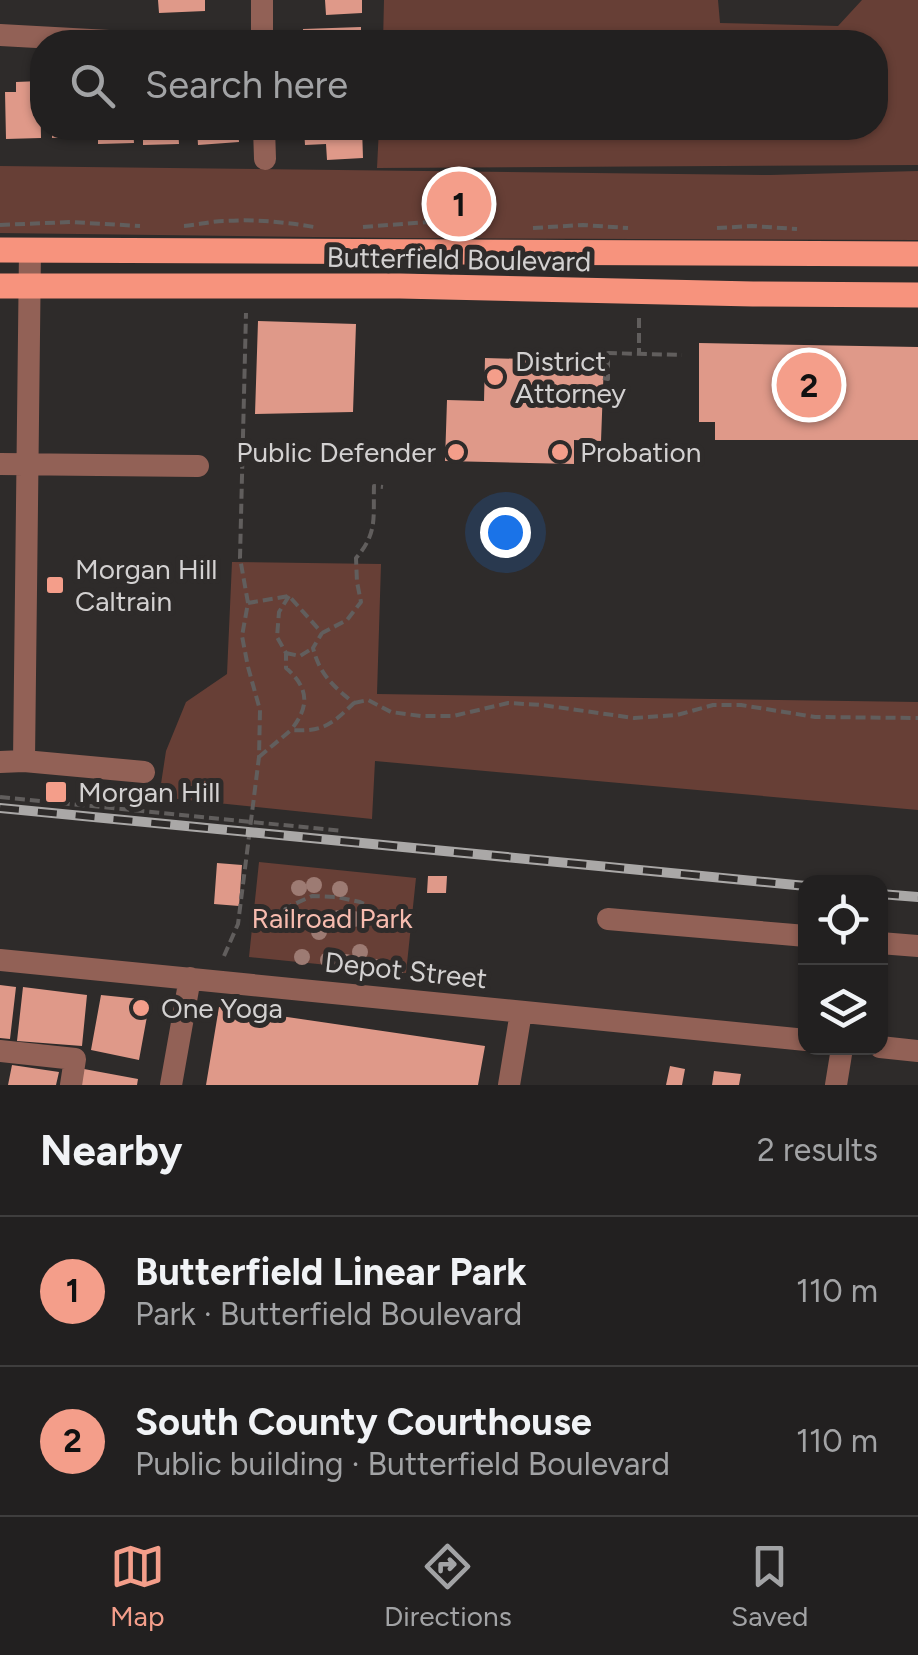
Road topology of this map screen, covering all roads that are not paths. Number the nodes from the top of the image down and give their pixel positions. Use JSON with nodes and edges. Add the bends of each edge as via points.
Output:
{"nodes":[{"id":1,"x":262,"y":0,"type":"edge"},
{"id":2,"x":262,"y":30,"type":"edge"},
{"id":3,"x":0,"y":35,"type":"edge"},
{"id":4,"x":30,"y":37,"type":"edge"},
{"id":5,"x":264,"y":140,"type":"edge"},
{"id":6,"x":264,"y":160,"type":"dead end"},
{"id":7,"x":0,"y":250,"type":"edge"},
{"id":8,"x":30,"y":250,"type":"junction"},
{"id":9,"x":918,"y":254,"type":"edge"},
{"id":10,"x":0,"y":286,"type":"edge"},
{"id":11,"x":30,"y":286,"type":"junction"},
{"id":12,"x":918,"y":295,"type":"edge"},
{"id":13,"x":0,"y":464,"type":"edge"},
{"id":14,"x":28,"y":464,"type":"junction"},
{"id":15,"x":198,"y":466,"type":"dead end"},
{"id":16,"x":12,"y":761,"type":"edge"},
{"id":17,"x":144,"y":772,"type":"dead end"},
{"id":18,"x":608,"y":920,"type":"dead end"},
{"id":19,"x":798,"y":935,"type":"edge"},
{"id":20,"x":888,"y":944,"type":"edge"},
{"id":21,"x":918,"y":946,"type":"edge"},
{"id":22,"x":0,"y":960,"type":"edge"},
{"id":23,"x":190,"y":978,"type":"junction"},
{"id":24,"x":522,"y":1012,"type":"junction"},
{"id":25,"x":798,"y":1039,"type":"edge"},
{"id":26,"x":888,"y":1048,"type":"edge"},
{"id":27,"x":918,"y":1050,"type":"edge"},
{"id":28,"x":0,"y":1051,"type":"edge"},
{"id":29,"x":841,"y":1055,"type":"edge"},
{"id":30,"x":71,"y":1085,"type":"edge"},
{"id":31,"x":171,"y":1085,"type":"edge"},
{"id":32,"x":508,"y":1085,"type":"edge"},
{"id":33,"x":836,"y":1085,"type":"edge"}],
"edges":[{"from":1,"to":2,"type":"street"},
{"from":3,"to":4,"type":"street"},
{"from":5,"to":6,"type":"street"},
{"from":7,"to":8,"type":"main road","name":"Butterfield Boulevard"},
{"from":8,"to":9,"type":"main road","name":"Butterfield Boulevard"},
{"from":8,"to":11,"type":"street"},
{"from":10,"to":11,"type":"main road","name":"Butterfield Boulevard"},
{"from":11,"to":12,"type":"main road","name":"Butterfield Boulevard"},
{"from":11,"to":14,"type":"street"},
{"from":13,"to":14,"type":"street"},
{"from":14,"to":15,"type":"street"},
{"from":14,"to":16,"type":"street"},
{"from":16,"to":17,"type":"street"},
{"from":18,"to":19,"type":"street"},
{"from":20,"to":21,"type":"street"},
{"from":22,"to":23,"type":"street","name":"Depot Street"},
{"from":23,"to":24,"type":"street","name":"Depot Street"},
{"from":23,"to":31,"type":"street"},
{"from":24,"to":25,"type":"street","name":"Depot Street"},
{"from":24,"to":32,"type":"street"},
{"from":26,"to":27,"type":"street"},
{"from":28,"to":30,"type":"street","via":[[75,1059]]},
{"from":29,"to":33,"type":"street"}]}
